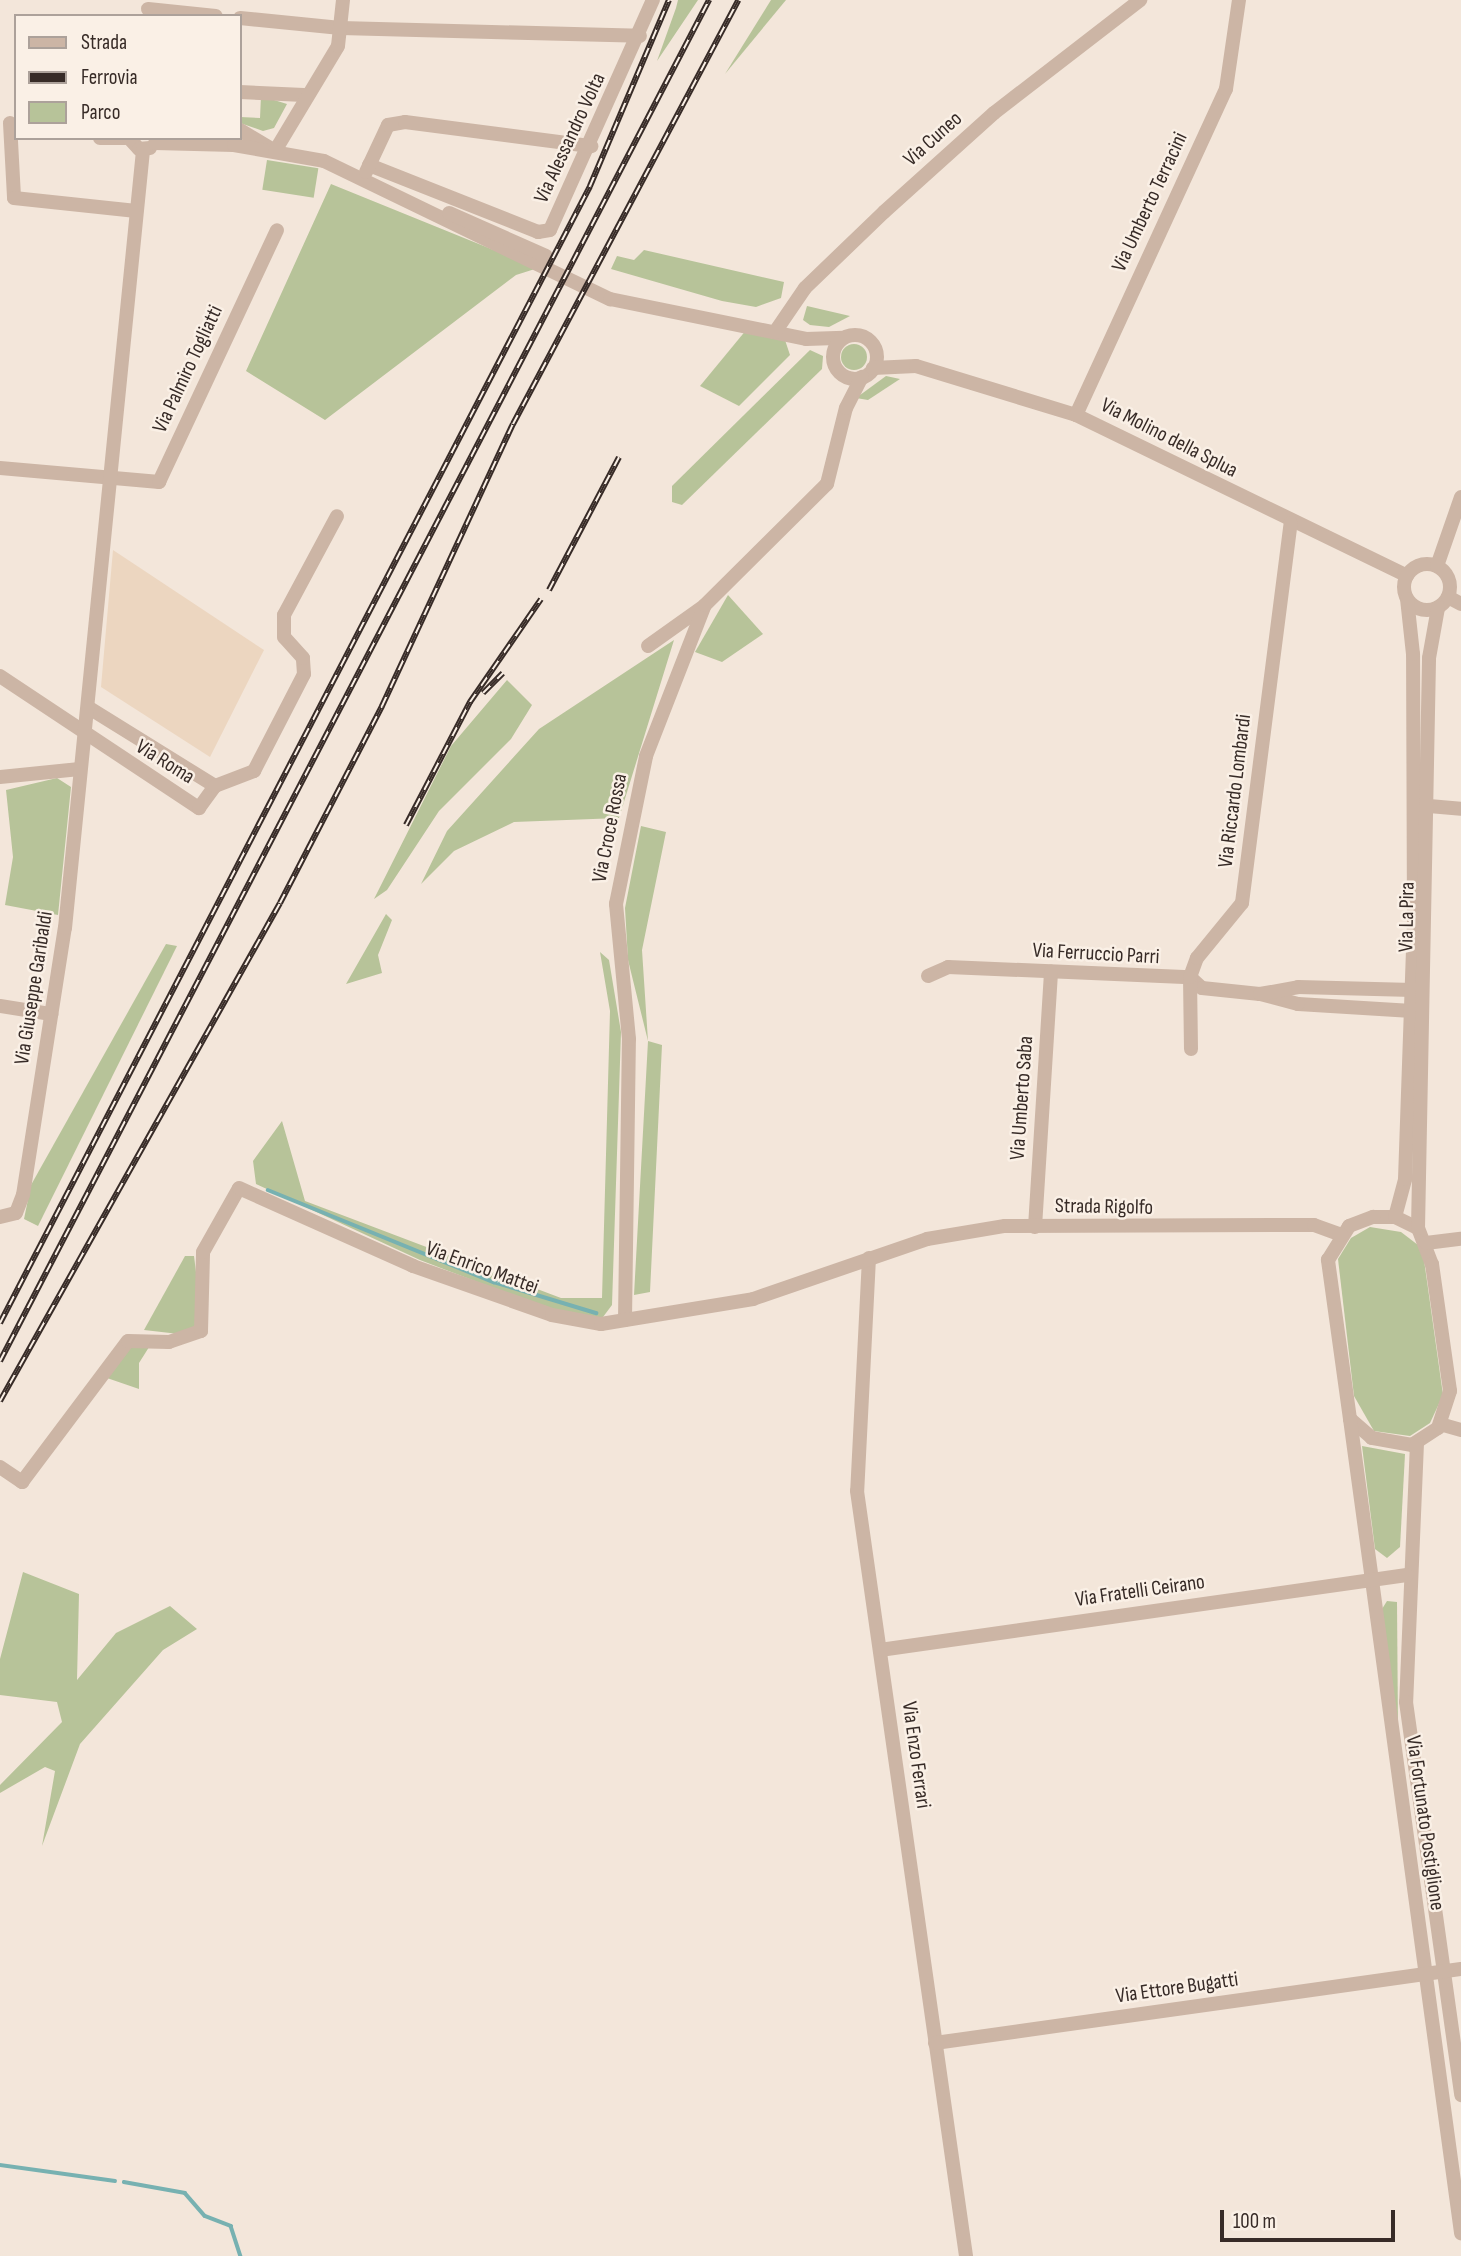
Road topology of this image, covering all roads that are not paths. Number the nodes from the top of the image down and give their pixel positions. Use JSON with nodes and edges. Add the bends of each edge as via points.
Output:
{"nodes":[{"id":1,"x":343,"y":0,"type":"edge"},
{"id":2,"x":653,"y":0,"type":"edge"},
{"id":3,"x":1140,"y":0,"type":"edge"},
{"id":4,"x":1239,"y":0,"type":"edge"},
{"id":5,"x":149,"y":8,"type":"edge"},
{"id":6,"x":199,"y":14,"type":"edge"},
{"id":7,"x":242,"y":18,"type":"edge"},
{"id":8,"x":341,"y":28,"type":"junction"},
{"id":9,"x":640,"y":36,"type":"junction"},
{"id":10,"x":242,"y":92,"type":"edge"},
{"id":11,"x":304,"y":95,"type":"junction"},
{"id":12,"x":9,"y":123,"type":"edge"},
{"id":13,"x":242,"y":131,"type":"edge"},
{"id":14,"x":151,"y":144,"type":"edge"},
{"id":15,"x":592,"y":146,"type":"junction"},
{"id":16,"x":275,"y":151,"type":"junction"},
{"id":17,"x":366,"y":172,"type":"junction"},
{"id":18,"x":136,"y":211,"type":"junction"},
{"id":19,"x":277,"y":230,"type":"dead end"},
{"id":20,"x":775,"y":332,"type":"junction"},
{"id":21,"x":844,"y":338,"type":"junction"},
{"id":22,"x":806,"y":339,"type":"junction"},
{"id":23,"x":875,"y":347,"type":"junction"},
{"id":24,"x":835,"y":362,"type":"junction"},
{"id":25,"x":902,"y":363,"type":"junction"},
{"id":26,"x":868,"y":373,"type":"junction"},
{"id":27,"x":846,"y":408,"type":"junction"},
{"id":28,"x":1076,"y":415,"type":"junction"},
{"id":29,"x":0,"y":468,"type":"edge"},
{"id":30,"x":111,"y":478,"type":"junction"},
{"id":31,"x":1461,"y":497,"type":"edge"},
{"id":32,"x":337,"y":516,"type":"dead end"},
{"id":33,"x":1290,"y":523,"type":"junction"},
{"id":34,"x":1437,"y":566,"type":"junction"},
{"id":35,"x":1407,"y":576,"type":"junction"},
{"id":36,"x":1407,"y":599,"type":"junction"},
{"id":37,"x":1449,"y":603,"type":"edge"},
{"id":38,"x":705,"y":605,"type":"junction"},
{"id":39,"x":648,"y":646,"type":"dead end"},
{"id":40,"x":0,"y":676,"type":"edge"},
{"id":41,"x":89,"y":708,"type":"junction"},
{"id":42,"x":85,"y":731,"type":"junction"},
{"id":43,"x":80,"y":769,"type":"junction"},
{"id":44,"x":0,"y":777,"type":"edge"},
{"id":45,"x":215,"y":786,"type":"junction"},
{"id":46,"x":1429,"y":806,"type":"junction"},
{"id":47,"x":1461,"y":809,"type":"edge"},
{"id":48,"x":1051,"y":972,"type":"junction"},
{"id":49,"x":928,"y":976,"type":"dead end"},
{"id":50,"x":1190,"y":977,"type":"junction"},
{"id":51,"x":1339,"y":988,"type":"junction"},
{"id":52,"x":1413,"y":990,"type":"junction"},
{"id":53,"x":1260,"y":993,"type":"junction"},
{"id":54,"x":0,"y":1006,"type":"edge"},
{"id":55,"x":1338,"y":1007,"type":"junction"},
{"id":56,"x":1412,"y":1011,"type":"junction"},
{"id":57,"x":51,"y":1014,"type":"junction"},
{"id":58,"x":1191,"y":1049,"type":"dead end"},
{"id":59,"x":0,"y":1217,"type":"edge"},
{"id":60,"x":1395,"y":1217,"type":"junction"},
{"id":61,"x":1035,"y":1227,"type":"junction"},
{"id":62,"x":1418,"y":1228,"type":"junction"},
{"id":63,"x":1341,"y":1235,"type":"junction"},
{"id":64,"x":1461,"y":1238,"type":"edge"},
{"id":65,"x":1426,"y":1243,"type":"junction"},
{"id":66,"x":869,"y":1258,"type":"junction"},
{"id":67,"x":625,"y":1320,"type":"junction"},
{"id":68,"x":1456,"y":1396,"type":"edge"},
{"id":69,"x":1350,"y":1419,"type":"junction"},
{"id":70,"x":1440,"y":1424,"type":"junction"},
{"id":71,"x":1461,"y":1430,"type":"edge"},
{"id":72,"x":1417,"y":1443,"type":"junction"},
{"id":73,"x":3,"y":1469,"type":"edge"},
{"id":74,"x":1407,"y":1575,"type":"junction"},
{"id":75,"x":1371,"y":1580,"type":"junction"},
{"id":76,"x":880,"y":1650,"type":"junction"},
{"id":77,"x":1410,"y":1733,"type":"junction"},
{"id":78,"x":1392,"y":1737,"type":"junction"},
{"id":79,"x":1461,"y":1969,"type":"edge"},
{"id":80,"x":1444,"y":1972,"type":"junction"},
{"id":81,"x":1425,"y":1975,"type":"junction"},
{"id":82,"x":935,"y":2043,"type":"junction"},
{"id":83,"x":1461,"y":2095,"type":"edge"},
{"id":84,"x":1461,"y":2233,"type":"edge"},
{"id":85,"x":966,"y":2256,"type":"edge"}],
"edges":[{"from":1,"to":8,"type":"street"},
{"from":2,"to":9,"type":"street","name":"Via Alessandro Volta"},
{"from":3,"to":20,"type":"street","name":"Via Cuneo","via":[[994,113],[884,212],[804,288]]},
{"from":4,"to":28,"type":"street","name":"Via Umberto Terracini","via":[[1226,89]]},
{"from":5,"to":6,"type":"street"},
{"from":7,"to":8,"type":"street"},
{"from":8,"to":9,"type":"street"},
{"from":8,"to":11,"type":"street","via":[[330,62]]},
{"from":9,"to":15,"type":"street","name":"Via Alessandro Volta"},
{"from":10,"to":11,"type":"street"},
{"from":11,"to":16,"type":"street"},
{"from":12,"to":18,"type":"street","via":[[14,198]]},
{"from":13,"to":16,"type":"street"},
{"from":14,"to":16,"type":"street"},
{"from":14,"to":18,"type":"street"},
{"from":15,"to":17,"type":"street","via":[[405,121],[388,125]]},
{"from":15,"to":17,"type":"street","name":"Via Alessandro Volta","via":[[550,230],[538,232]]},
{"from":16,"to":17,"type":"street"},
{"from":17,"to":20,"type":"street","via":[[427,210],[532,254],[611,295]]},
{"from":18,"to":30,"type":"street"},
{"from":19,"to":30,"type":"street","name":"Via Palmiro Togliatti","via":[[159,482]]},
{"from":20,"to":22,"type":"street"},
{"from":21,"to":22,"type":"street"},
{"from":21,"to":23,"type":"street","name":"Via Molino della Splua","via":[[858,335]]},
{"from":21,"to":24,"type":"street"},
{"from":22,"to":24,"type":"street"},
{"from":23,"to":25,"type":"street","name":"Via Molino della Splua"},
{"from":23,"to":26,"type":"street"},
{"from":24,"to":26,"type":"street"},
{"from":24,"to":27,"type":"street","name":"Via Croce Rossa"},
{"from":25,"to":26,"type":"street","name":"Via Molino della Splua"},
{"from":25,"to":28,"type":"street","name":"Via Molino della Splua","via":[[998,387]]},
{"from":26,"to":27,"type":"street","name":"Via Croce Rossa"},
{"from":27,"to":38,"type":"street","name":"Via Croce Rossa","via":[[827,484]]},
{"from":28,"to":33,"type":"street","name":"Via Molino della Splua"},
{"from":29,"to":30,"type":"street"},
{"from":30,"to":41,"type":"street"},
{"from":31,"to":34,"type":"street"},
{"from":32,"to":45,"type":"street","via":[[284,615],[284,637],[303,658],[304,674],[254,771]]},
{"from":33,"to":35,"type":"street","name":"Via Molino della Splua"},
{"from":33,"to":50,"type":"street","name":"Via Riccardo Lombardi","via":[[1242,903],[1197,958]]},
{"from":34,"to":35,"type":"street","via":[[1423,564]]},
{"from":34,"to":37,"type":"street","via":[[1450,583]]},
{"from":35,"to":36,"type":"street"},
{"from":36,"to":37,"type":"street","via":[[1424,611]]},
{"from":36,"to":52,"type":"street","name":"Via La Pira","via":[[1413,654]]},
{"from":37,"to":46,"type":"street","name":"Via La Pira","via":[[1430,627]]},
{"from":38,"to":39,"type":"street"},
{"from":38,"to":67,"type":"street","name":"Via Croce Rossa","via":[[646,756],[616,904],[629,1039]]},
{"from":40,"to":42,"type":"street","name":"Via Roma"},
{"from":41,"to":42,"type":"street"},
{"from":41,"to":45,"type":"street","name":"Via Roma"},
{"from":42,"to":43,"type":"street"},
{"from":42,"to":45,"type":"street","name":"Via Roma","via":[[199,808]]},
{"from":43,"to":44,"type":"street"},
{"from":43,"to":57,"type":"street","name":"Via Giuseppe Garibaldi","via":[[79,820]]},
{"from":46,"to":47,"type":"street"},
{"from":46,"to":62,"type":"street","name":"Via La Pira"},
{"from":48,"to":49,"type":"street","name":"Via Ferruccio Parri","via":[[948,967]]},
{"from":48,"to":50,"type":"street","name":"Via Ferruccio Parri"},
{"from":48,"to":61,"type":"street","name":"Via Umberto Saba"},
{"from":50,"to":53,"type":"street","name":"Via Ferruccio Parri","via":[[1202,988]]},
{"from":50,"to":58,"type":"street","name":"Via Riccardo Lombardi"},
{"from":51,"to":52,"type":"street"},
{"from":51,"to":53,"type":"street"},
{"from":51,"to":55,"type":"street"},
{"from":52,"to":56,"type":"street","name":"Via La Pira"},
{"from":53,"to":55,"type":"street"},
{"from":54,"to":57,"type":"street"},
{"from":55,"to":56,"type":"street"},
{"from":56,"to":60,"type":"street","name":"Via La Pira","via":[[1405,1179]]},
{"from":57,"to":59,"type":"street","name":"Via Giuseppe Garibaldi","via":[[16,1213]]},
{"from":60,"to":62,"type":"street"},
{"from":60,"to":63,"type":"street","via":[[1359,1220]]},
{"from":61,"to":63,"type":"street","name":"Strada Rigolfo","via":[[1314,1225]]},
{"from":61,"to":66,"type":"street","name":"Strada Rigolfo","via":[[927,1239]]},
{"from":62,"to":65,"type":"street"},
{"from":63,"to":69,"type":"street","name":"Via Fortunato Postiglione","via":[[1328,1270]]},
{"from":64,"to":65,"type":"street"},
{"from":65,"to":68,"type":"street"},
{"from":66,"to":67,"type":"street","name":"Via Enrico Mattei","via":[[763,1296]]},
{"from":66,"to":76,"type":"street","name":"Via Enzo Ferrari","via":[[857,1491]]},
{"from":67,"to":73,"type":"street","name":"Via Enrico Mattei","via":[[601,1324],[552,1315],[474,1289],[239,1188],[203,1252],[201,1331],[191,1339],[139,1339],[118,1348],[22,1482]]},
{"from":68,"to":70,"type":"street"},
{"from":69,"to":72,"type":"street","via":[[1384,1443]]},
{"from":69,"to":75,"type":"street","name":"Via Fortunato Postiglione"},
{"from":70,"to":71,"type":"street"},
{"from":70,"to":72,"type":"street"},
{"from":72,"to":74,"type":"street","name":"Via Fortunato Postiglione"},
{"from":74,"to":75,"type":"street","name":"Via Fratelli Ceirano"},
{"from":74,"to":77,"type":"street","name":"Via Fortunato Postiglione"},
{"from":75,"to":76,"type":"street","name":"Via Fratelli Ceirano"},
{"from":75,"to":78,"type":"street","name":"Via Fortunato Postiglione"},
{"from":76,"to":82,"type":"street","name":"Via Enzo Ferrari"},
{"from":77,"to":78,"type":"street"},
{"from":77,"to":80,"type":"street","name":"Via Fortunato Postiglione"},
{"from":78,"to":81,"type":"street","name":"Via Fortunato Postiglione"},
{"from":79,"to":80,"type":"street","name":"Via Ettore Bugatti"},
{"from":80,"to":81,"type":"street","name":"Via Ettore Bugatti"},
{"from":80,"to":83,"type":"street","name":"Via Fortunato Postiglione"},
{"from":81,"to":82,"type":"street","name":"Via Ettore Bugatti"},
{"from":81,"to":84,"type":"street","name":"Via Fortunato Postiglione"},
{"from":82,"to":85,"type":"street","name":"Via Enzo Ferrari"}]}
